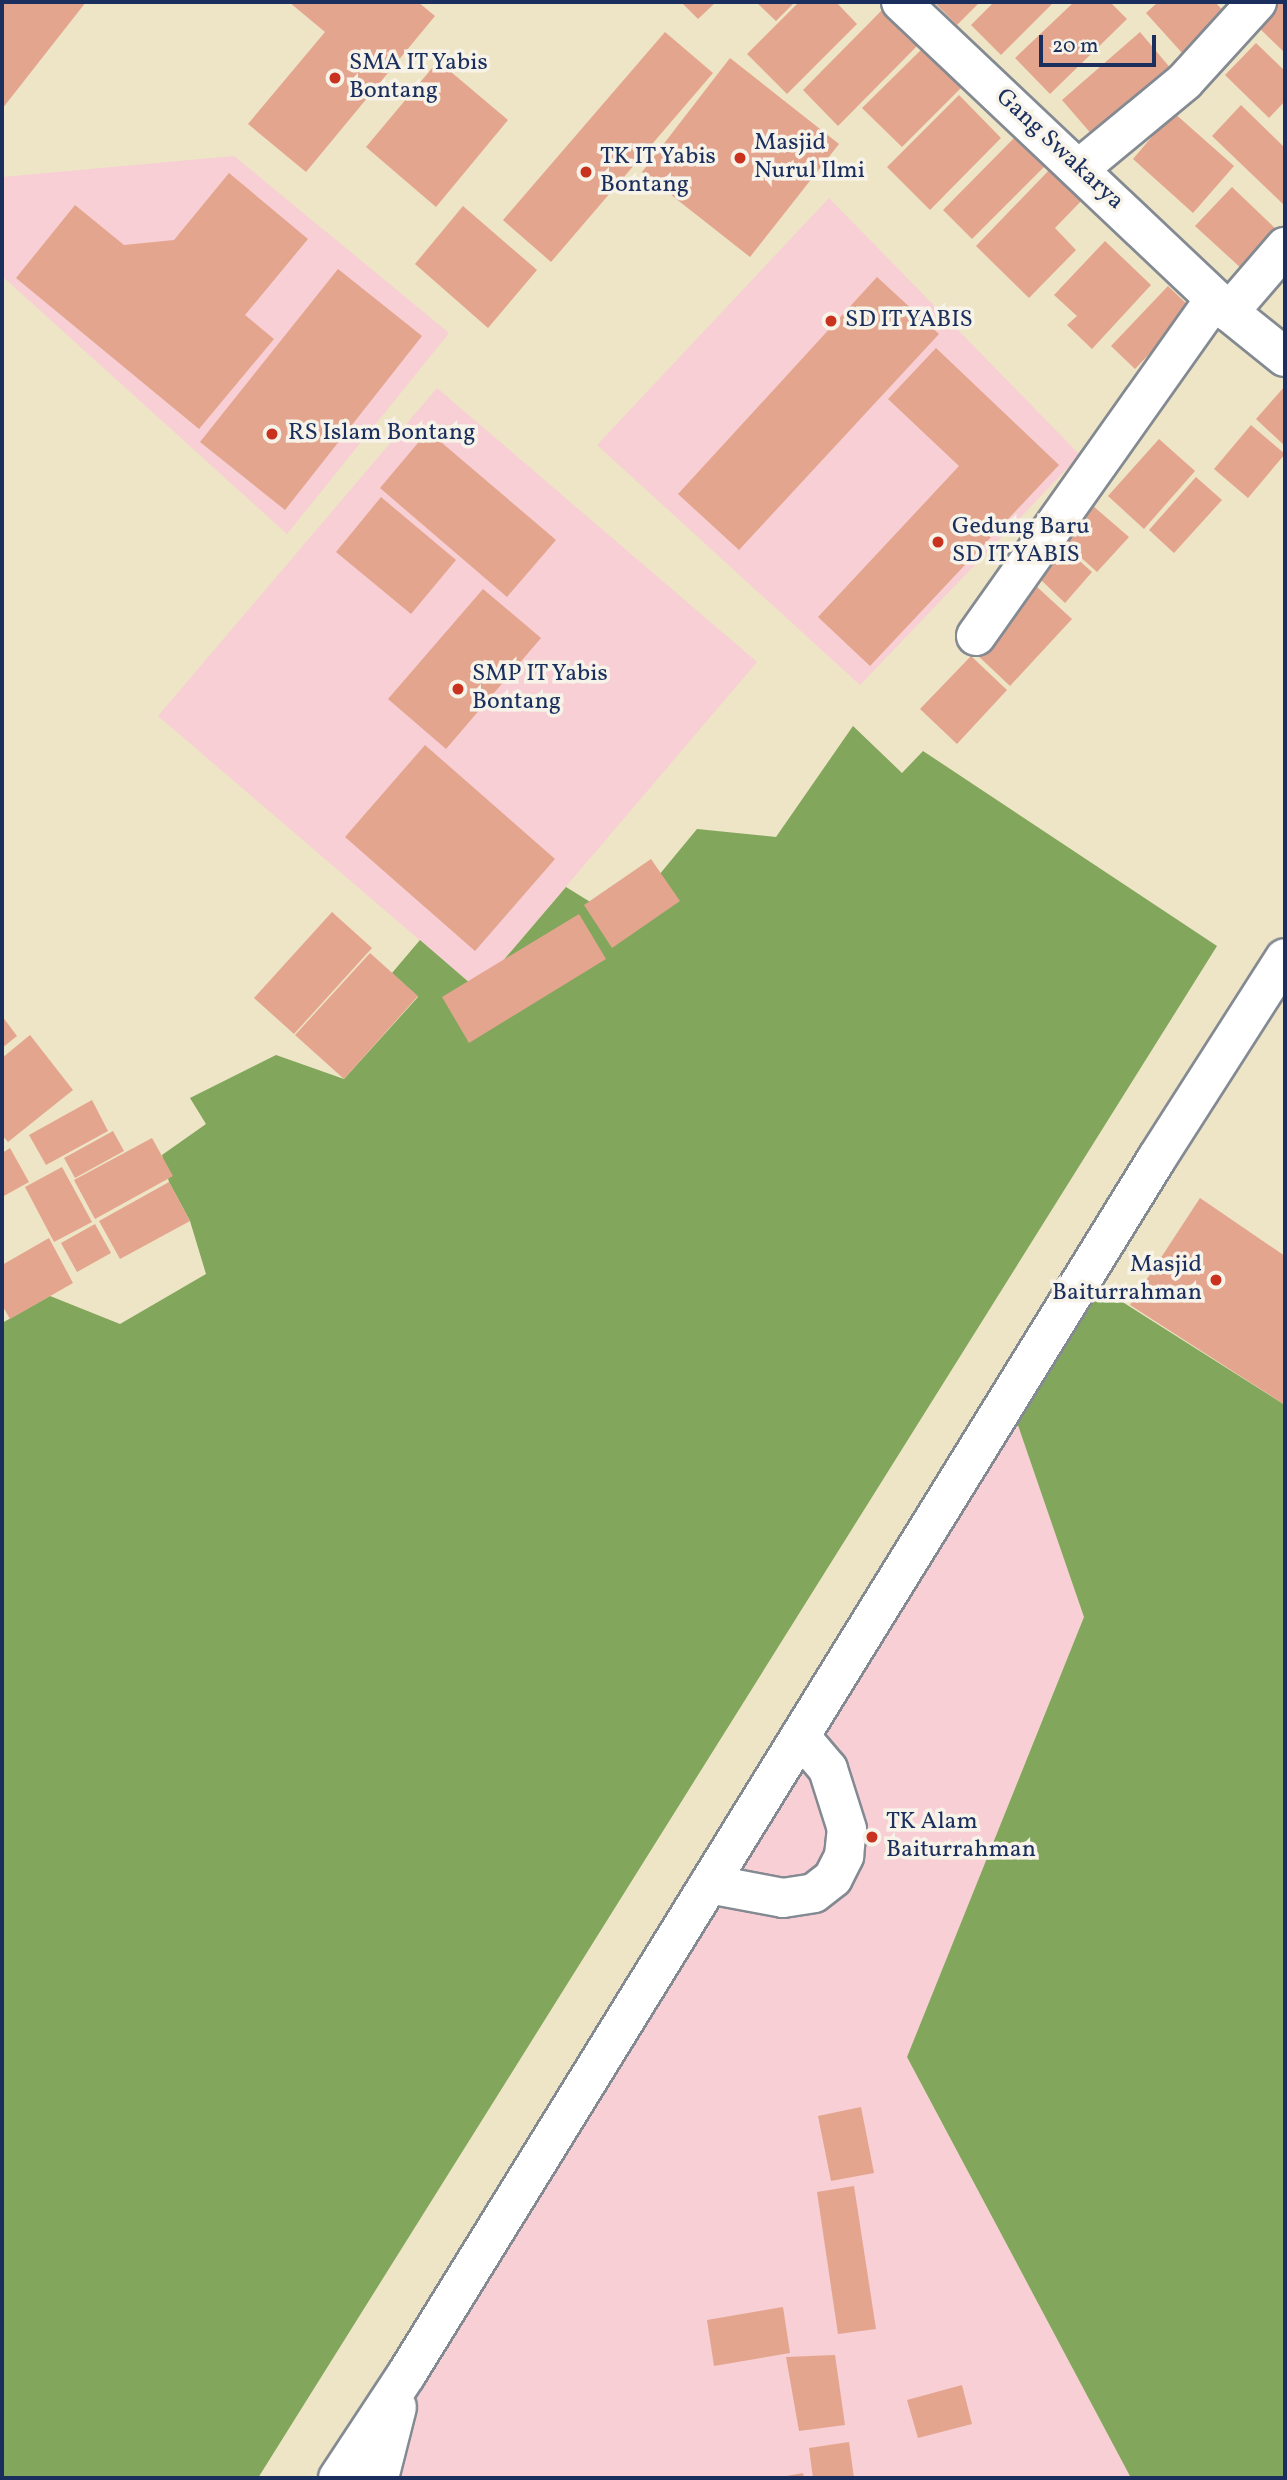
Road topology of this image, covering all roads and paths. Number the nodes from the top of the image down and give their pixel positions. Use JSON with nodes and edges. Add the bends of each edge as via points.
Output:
{"nodes":[{"id":1,"x":901,"y":2,"type":"edge"},
{"id":2,"x":1257,"y":2,"type":"edge"},
{"id":3,"x":1080,"y":168,"type":"junction"},
{"id":4,"x":1285,"y":247,"type":"edge"},
{"id":5,"x":1222,"y":306,"type":"junction"},
{"id":6,"x":1285,"y":356,"type":"edge"},
{"id":7,"x":976,"y":636,"type":"dead end"},
{"id":8,"x":1285,"y":958,"type":"edge"},
{"id":9,"x":800,"y":1736,"type":"junction"},
{"id":10,"x":709,"y":1884,"type":"junction"},
{"id":11,"x":406,"y":2375,"type":"junction"},
{"id":12,"x":338,"y":2478,"type":"edge"},
{"id":13,"x":379,"y":2478,"type":"edge"}],
"edges":[{"from":1,"to":3,"type":"street","name":"Gang Swakarya"},
{"from":2,"to":3,"type":"street","via":[[1185,81]]},
{"from":3,"to":5,"type":"street","name":"Gang Swakarya"},
{"from":4,"to":5,"type":"street"},
{"from":5,"to":6,"type":"street","name":"Gang Swakarya"},
{"from":5,"to":7,"type":"street"},
{"from":8,"to":9,"type":"street"},
{"from":9,"to":10,"type":"street"},
{"from":9,"to":10,"type":"street","via":[[828,1769],[847,1829],[844,1856],[833,1878],[814,1893],[783,1898]]},
{"from":10,"to":11,"type":"street"},
{"from":11,"to":12,"type":"street"},
{"from":11,"to":13,"type":"street"}]}
